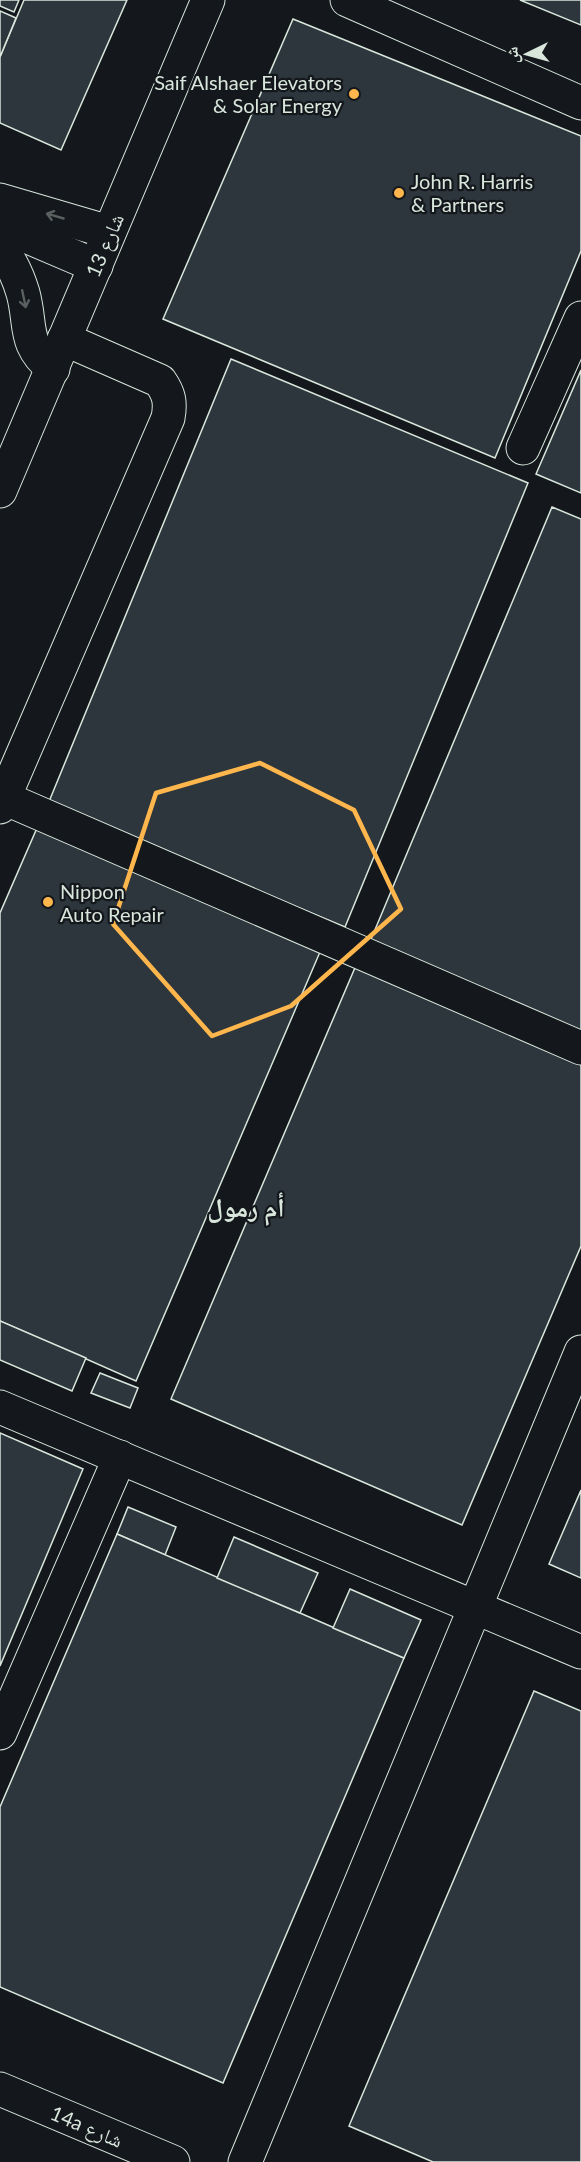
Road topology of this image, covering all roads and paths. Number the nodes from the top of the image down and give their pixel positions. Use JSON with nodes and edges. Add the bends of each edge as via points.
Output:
{"nodes":[{"id":1,"x":208,"y":0,"type":"edge"},
{"id":2,"x":347,"y":0,"type":"edge"},
{"id":3,"x":581,"y":103,"type":"edge"},
{"id":4,"x":0,"y":200,"type":"edge"},
{"id":5,"x":0,"y":225,"type":"edge"},
{"id":6,"x":109,"y":232,"type":"junction"},
{"id":7,"x":0,"y":246,"type":"edge"},
{"id":8,"x":96,"y":266,"type":"junction"},
{"id":9,"x":581,"y":318,"type":"edge"},
{"id":10,"x":58,"y":354,"type":"junction"},
{"id":11,"x":523,"y":448,"type":"dead end"},
{"id":12,"x":0,"y":491,"type":"edge"},
{"id":13,"x":5,"y":784,"type":"edge"},
{"id":14,"x":581,"y":1048,"type":"edge"},
{"id":15,"x":581,"y":1353,"type":"edge"},
{"id":16,"x":0,"y":1407,"type":"edge"},
{"id":17,"x":120,"y":1457,"type":"junction"},
{"id":18,"x":475,"y":1607,"type":"junction"},
{"id":19,"x":581,"y":1652,"type":"edge"},
{"id":20,"x":0,"y":1733,"type":"edge"},
{"id":21,"x":0,"y":2089,"type":"edge"},
{"id":22,"x":173,"y":2162,"type":"edge"},
{"id":23,"x":245,"y":2162,"type":"edge"}],
"edges":[{"from":1,"to":6,"type":"street","name":"شارع 13"},
{"from":2,"to":3,"type":"street"},
{"from":6,"to":4,"type":"street","one_way":true},
{"from":5,"to":8,"type":"street"},
{"from":6,"to":8,"type":"street","name":"شارع 13"},
{"from":7,"to":10,"type":"street","one_way":true,"via":[[20,284],[31,342],[44,361]]},
{"from":8,"to":10,"type":"street","name":"شارع 13"},
{"from":9,"to":11,"type":"street"},
{"from":10,"to":12,"type":"street","name":"شارع 13"},
{"from":10,"to":13,"type":"street","via":[[160,381],[170,404],[168,418]]},
{"from":13,"to":14,"type":"street"},
{"from":15,"to":18,"type":"street"},
{"from":16,"to":17,"type":"street"},
{"from":17,"to":18,"type":"street"},
{"from":17,"to":20,"type":"street"},
{"from":18,"to":19,"type":"street"},
{"from":18,"to":23,"type":"street"},
{"from":21,"to":22,"type":"street","name":"14a شارع"}]}
